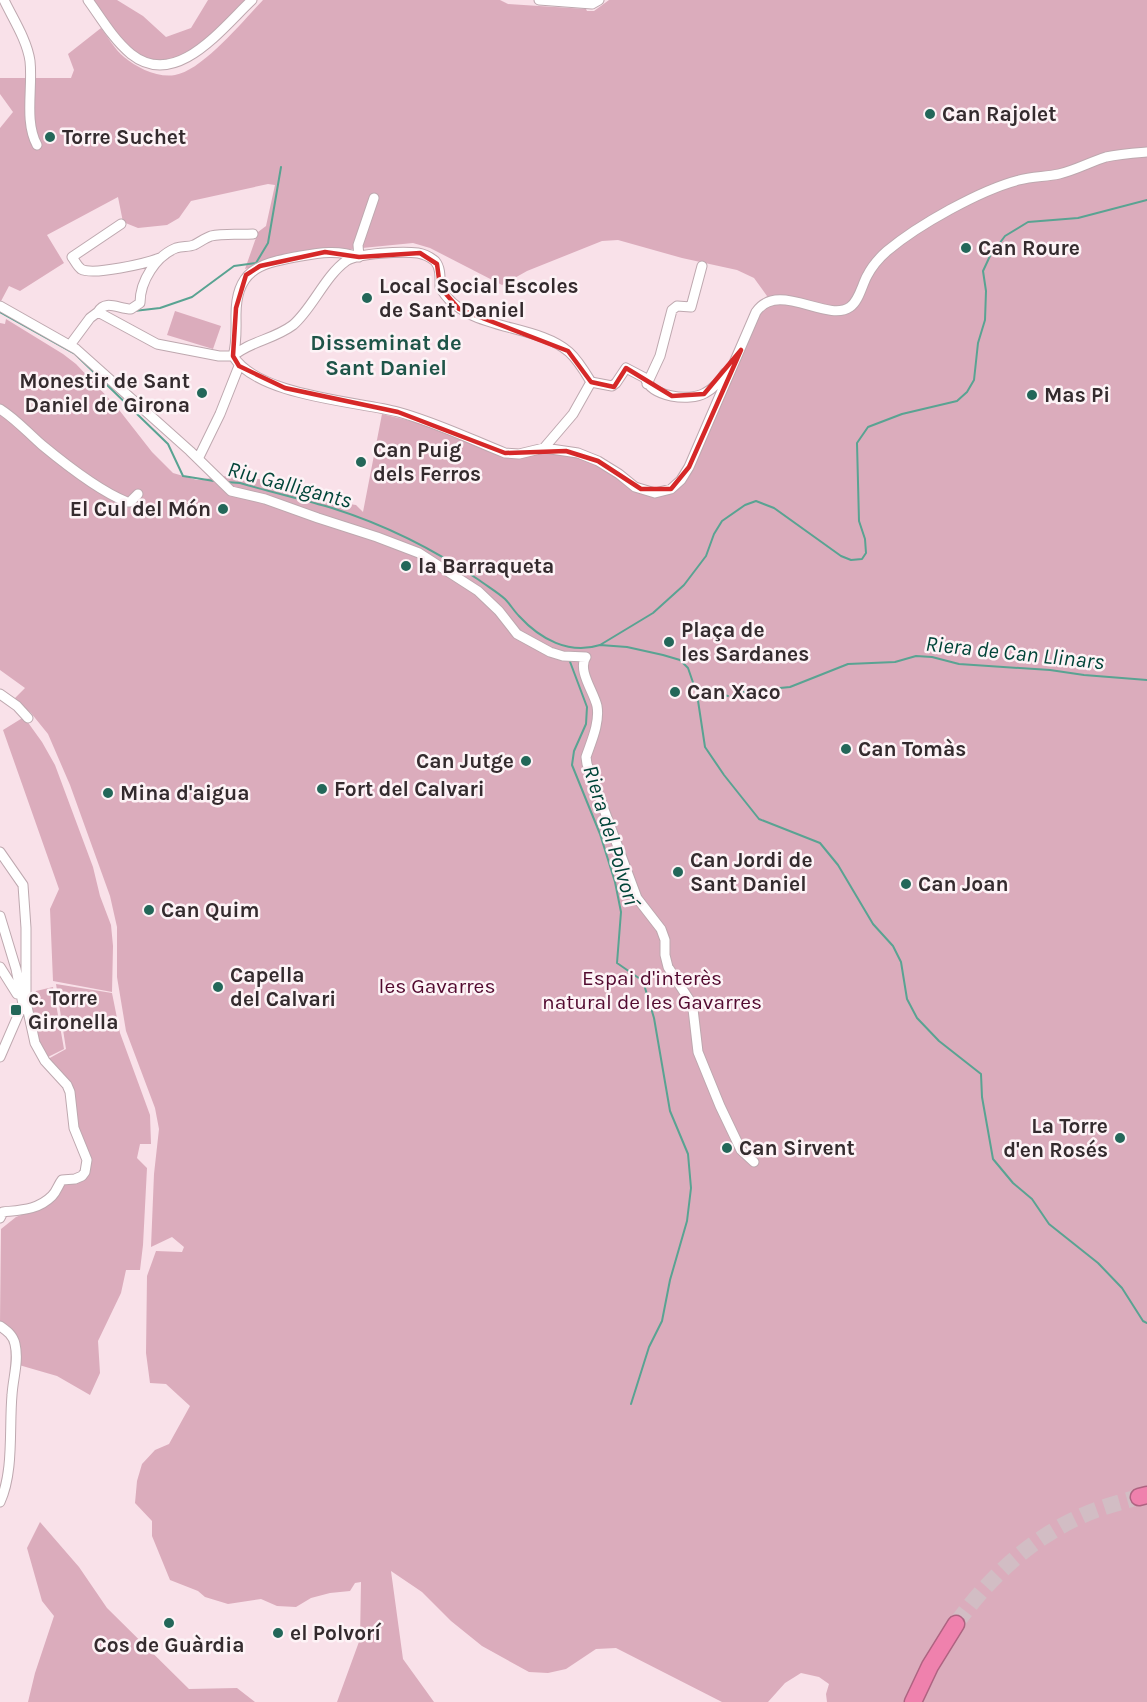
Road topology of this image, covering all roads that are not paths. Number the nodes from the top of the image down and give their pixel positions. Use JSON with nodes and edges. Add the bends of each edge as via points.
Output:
{"nodes":[{"id":1,"x":4,"y":0,"type":"edge"},
{"id":2,"x":88,"y":0,"type":"edge"},
{"id":3,"x":252,"y":0,"type":"edge"},
{"id":4,"x":539,"y":0,"type":"edge"},
{"id":5,"x":597,"y":2,"type":"edge"},
{"id":6,"x":37,"y":146,"type":"dead end"},
{"id":7,"x":1147,"y":152,"type":"edge"},
{"id":8,"x":374,"y":198,"type":"dead end"},
{"id":9,"x":121,"y":224,"type":"dead end"},
{"id":10,"x":253,"y":234,"type":"dead end"},
{"id":11,"x":359,"y":257,"type":"junction"},
{"id":12,"x":160,"y":258,"type":"junction"},
{"id":13,"x":702,"y":266,"type":"dead end"},
{"id":14,"x":0,"y":306,"type":"edge"},
{"id":15,"x":98,"y":312,"type":"junction"},
{"id":16,"x":70,"y":345,"type":"junction"},
{"id":17,"x":741,"y":350,"type":"junction"},
{"id":18,"x":233,"y":356,"type":"junction"},
{"id":19,"x":239,"y":366,"type":"junction"},
{"id":20,"x":591,"y":382,"type":"junction"},
{"id":21,"x":647,"y":384,"type":"junction"},
{"id":22,"x":0,"y":409,"type":"edge"},
{"id":23,"x":544,"y":448,"type":"junction"},
{"id":24,"x":204,"y":465,"type":"junction"},
{"id":25,"x":138,"y":494,"type":"dead end"},
{"id":26,"x":0,"y":694,"type":"edge"},
{"id":27,"x":28,"y":718,"type":"dead end"},
{"id":28,"x":0,"y":852,"type":"edge"},
{"id":29,"x":0,"y":916,"type":"edge"},
{"id":30,"x":0,"y":967,"type":"edge"},
{"id":31,"x":25,"y":1003,"type":"junction"},
{"id":32,"x":0,"y":1057,"type":"edge"},
{"id":33,"x":754,"y":1162,"type":"dead end"},
{"id":34,"x":0,"y":1218,"type":"edge"},
{"id":35,"x":0,"y":1326,"type":"edge"},
{"id":36,"x":0,"y":1502,"type":"edge"},
{"id":37,"x":956,"y":1624,"type":"tunnel mouth"},
{"id":38,"x":913,"y":1702,"type":"edge"}],
"edges":[{"from":1,"to":6,"type":"street","via":[[30,60],[32,132]]},
{"from":2,"to":3,"type":"street","via":[[133,55],[164,65],[191,56]]},
{"from":4,"to":5,"type":"street"},
{"from":7,"to":17,"type":"street","via":[[1108,157],[1057,175],[1022,179],[990,190],[915,231],[886,252],[847,309],[783,300],[764,303],[756,312]]},
{"from":8,"to":11,"type":"street","via":[[358,245]]},
{"from":9,"to":12,"type":"street","via":[[72,257],[82,269],[104,270]]},
{"from":10,"to":12,"type":"street","via":[[210,236]]},
{"from":11,"to":18,"type":"street","via":[[344,263],[293,325]]},
{"from":11,"to":18,"type":"street","via":[[324,252],[284,259],[250,271],[237,302]]},
{"from":11,"to":20,"type":"street","via":[[411,253],[427,256],[440,270],[442,291],[459,309],[568,351]]},
{"from":12,"to":15,"type":"street","via":[[148,274],[140,303],[131,309],[106,305]]},
{"from":13,"to":21,"type":"street","via":[[691,307],[677,306],[672,310],[660,356]]},
{"from":14,"to":16,"type":"street"},
{"from":15,"to":16,"type":"street"},
{"from":15,"to":18,"type":"street","via":[[157,344]]},
{"from":16,"to":24,"type":"street"},
{"from":17,"to":21,"type":"street","via":[[724,376],[704,394],[672,396]]},
{"from":17,"to":23,"type":"street","via":[[689,467],[676,485],[663,492],[628,483],[590,457]]},
{"from":18,"to":19,"type":"street"},
{"from":19,"to":23,"type":"street","via":[[285,388],[398,412],[505,453]]},
{"from":19,"to":24,"type":"street"},
{"from":20,"to":21,"type":"street","via":[[612,386],[626,368],[645,378]]},
{"from":20,"to":23,"type":"street","via":[[573,414]]},
{"from":22,"to":25,"type":"street","via":[[43,446],[104,489],[127,502]]},
{"from":24,"to":33,"type":"street","via":[[231,491],[283,504],[419,554],[478,591],[517,634],[550,652],[586,657],[583,665],[597,706],[587,764],[637,898],[661,929],[668,967],[690,1001],[698,1052],[720,1106],[741,1150]]},
{"from":26,"to":27,"type":"street"},
{"from":28,"to":31,"type":"street","via":[[23,885]]},
{"from":29,"to":31,"type":"street"},
{"from":30,"to":31,"type":"street"},
{"from":31,"to":32,"type":"street"},
{"from":31,"to":34,"type":"street","via":[[37,1047],[69,1090],[72,1122],[87,1167],[82,1176],[62,1180],[47,1200],[22,1211],[3,1212]]},
{"from":35,"to":36,"type":"street","via":[[13,1339],[16,1363],[10,1450]]},
{"from":37,"to":38,"type":"highway"}]}
